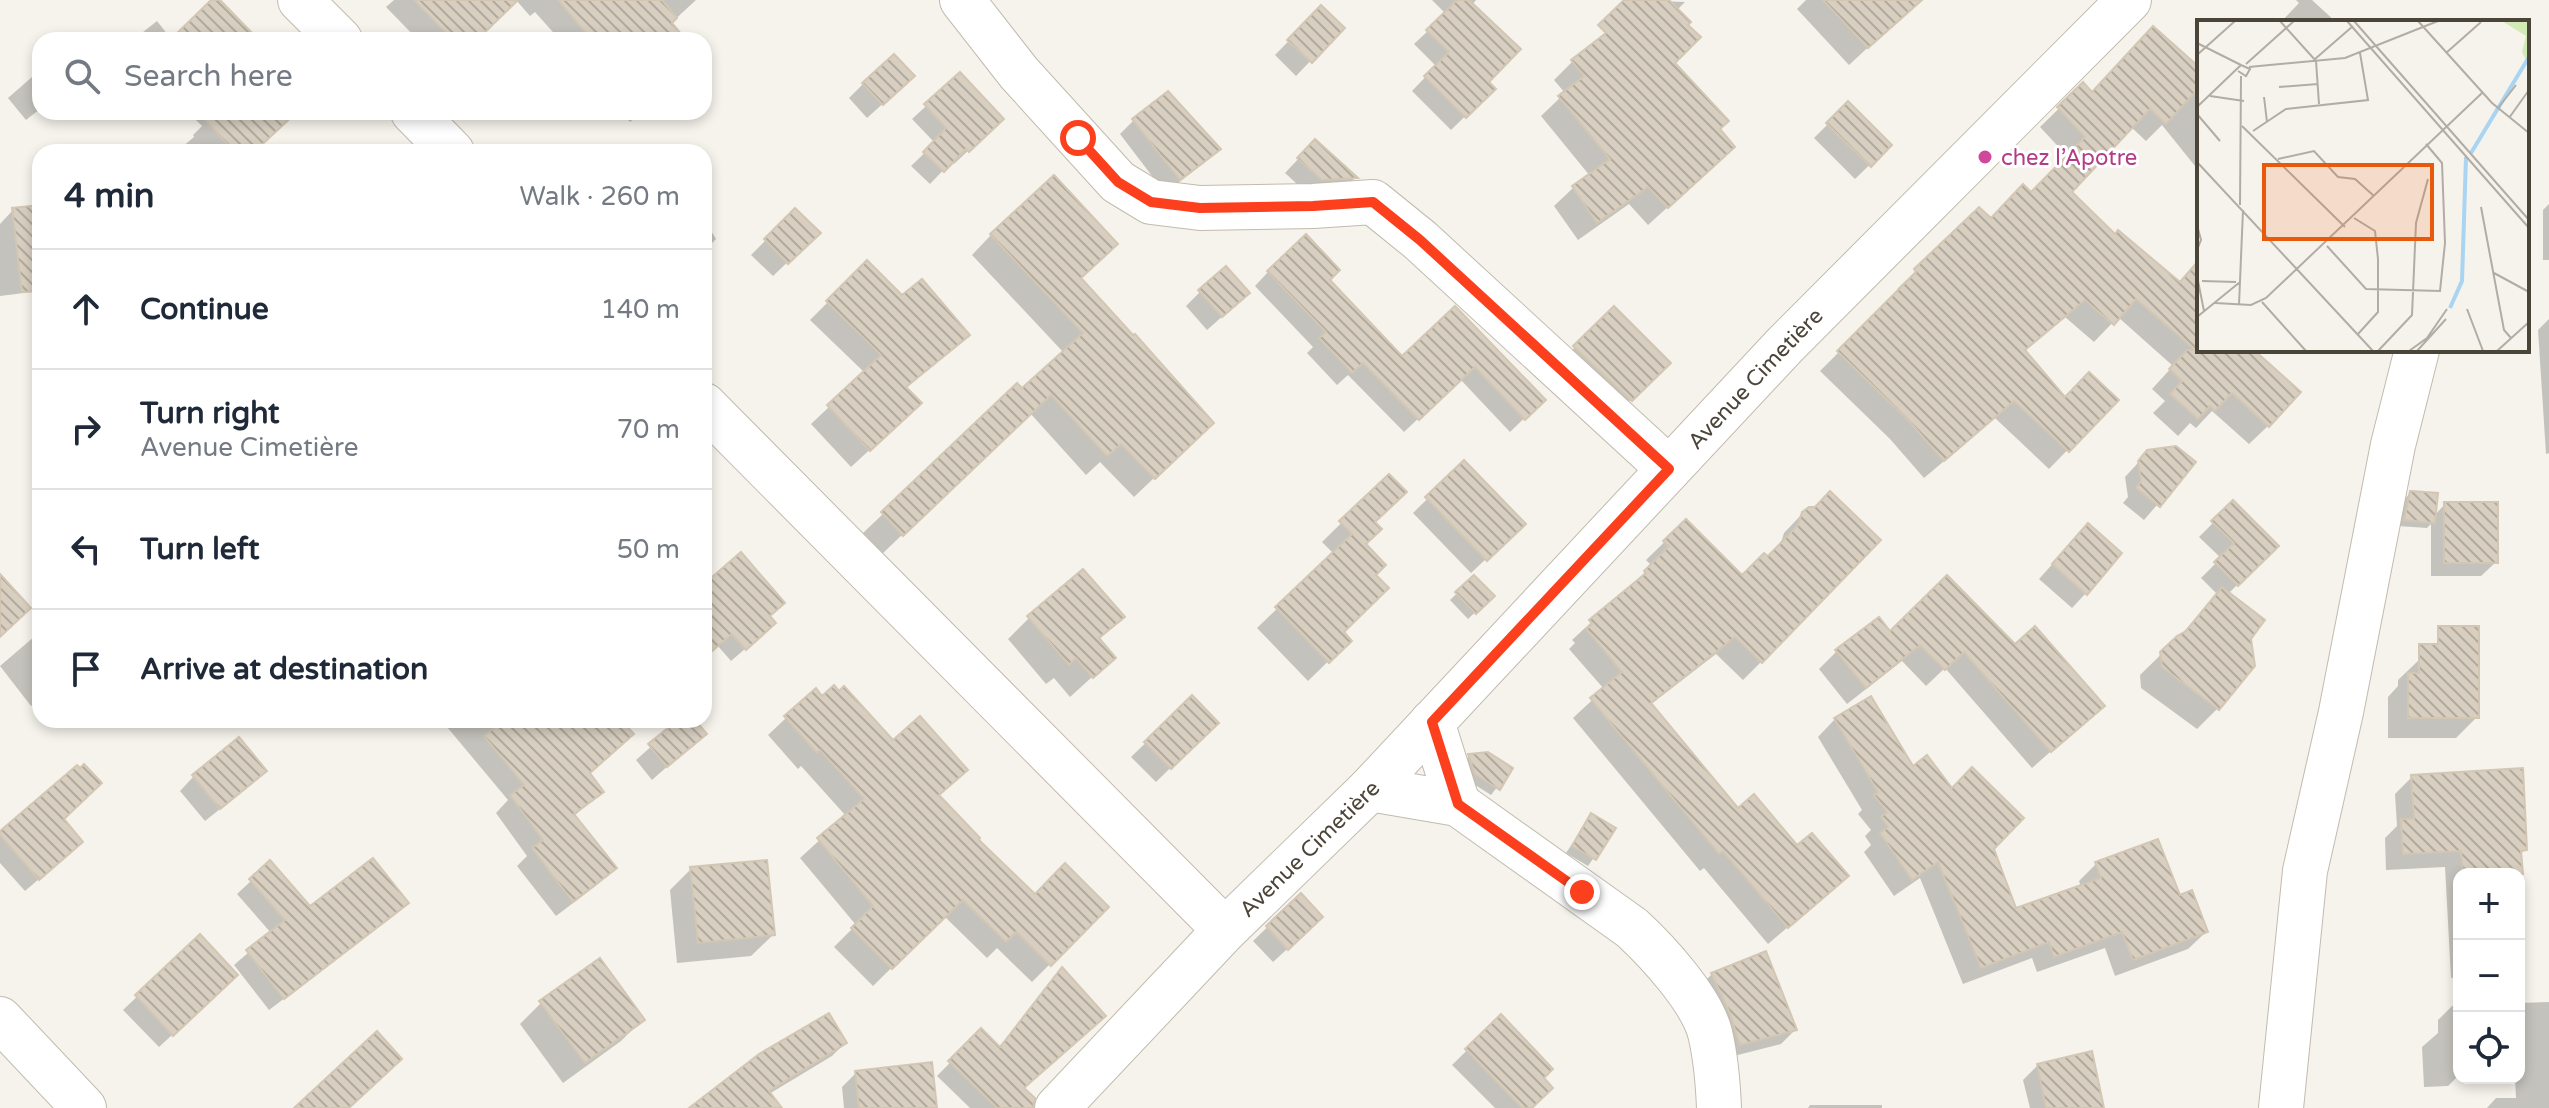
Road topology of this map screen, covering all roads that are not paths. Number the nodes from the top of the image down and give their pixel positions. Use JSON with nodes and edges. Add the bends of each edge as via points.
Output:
{"nodes":[{"id":1,"x":300,"y":0,"type":"edge"},
{"id":2,"x":962,"y":0,"type":"edge"},
{"id":3,"x":2129,"y":0,"type":"edge"},
{"id":4,"x":332,"y":32,"type":"edge"},
{"id":5,"x":421,"y":120,"type":"edge"},
{"id":6,"x":444,"y":144,"type":"edge"},
{"id":7,"x":2416,"y":352,"type":"edge"},
{"id":8,"x":712,"y":413,"type":"edge"},
{"id":9,"x":1669,"y":469,"type":"junction"},
{"id":10,"x":1432,"y":722,"type":"junction"},
{"id":11,"x":1370,"y":789,"type":"junction"},
{"id":12,"x":1458,"y":804,"type":"junction"},
{"id":13,"x":1225,"y":930,"type":"junction"},
{"id":14,"x":0,"y":1019,"type":"edge"},
{"id":15,"x":84,"y":1108,"type":"edge"},
{"id":16,"x":1057,"y":1108,"type":"edge"},
{"id":17,"x":1719,"y":1108,"type":"edge"},
{"id":18,"x":2281,"y":1108,"type":"edge"}],
"edges":[{"from":1,"to":4,"type":"street"},
{"from":2,"to":9,"type":"street","via":[[1019,73],[1118,182],[1151,202],[1200,208],[1373,202]]},
{"from":3,"to":9,"type":"street","name":"Avenue Cimetière","via":[[1785,345]]},
{"from":5,"to":6,"type":"street"},
{"from":7,"to":18,"type":"street","via":[[2305,871]]},
{"from":8,"to":13,"type":"street"},
{"from":9,"to":10,"type":"street","name":"Avenue Cimetière"},
{"from":10,"to":11,"type":"street","name":"Avenue Cimetière"},
{"from":10,"to":12,"type":"street"},
{"from":11,"to":12,"type":"street"},
{"from":11,"to":13,"type":"street","name":"Avenue Cimetière"},
{"from":12,"to":17,"type":"street","via":[[1655,950],[1685,987],[1709,1030]]},
{"from":13,"to":16,"type":"street","name":"Avenue Cimetière"},
{"from":14,"to":15,"type":"street"}]}
